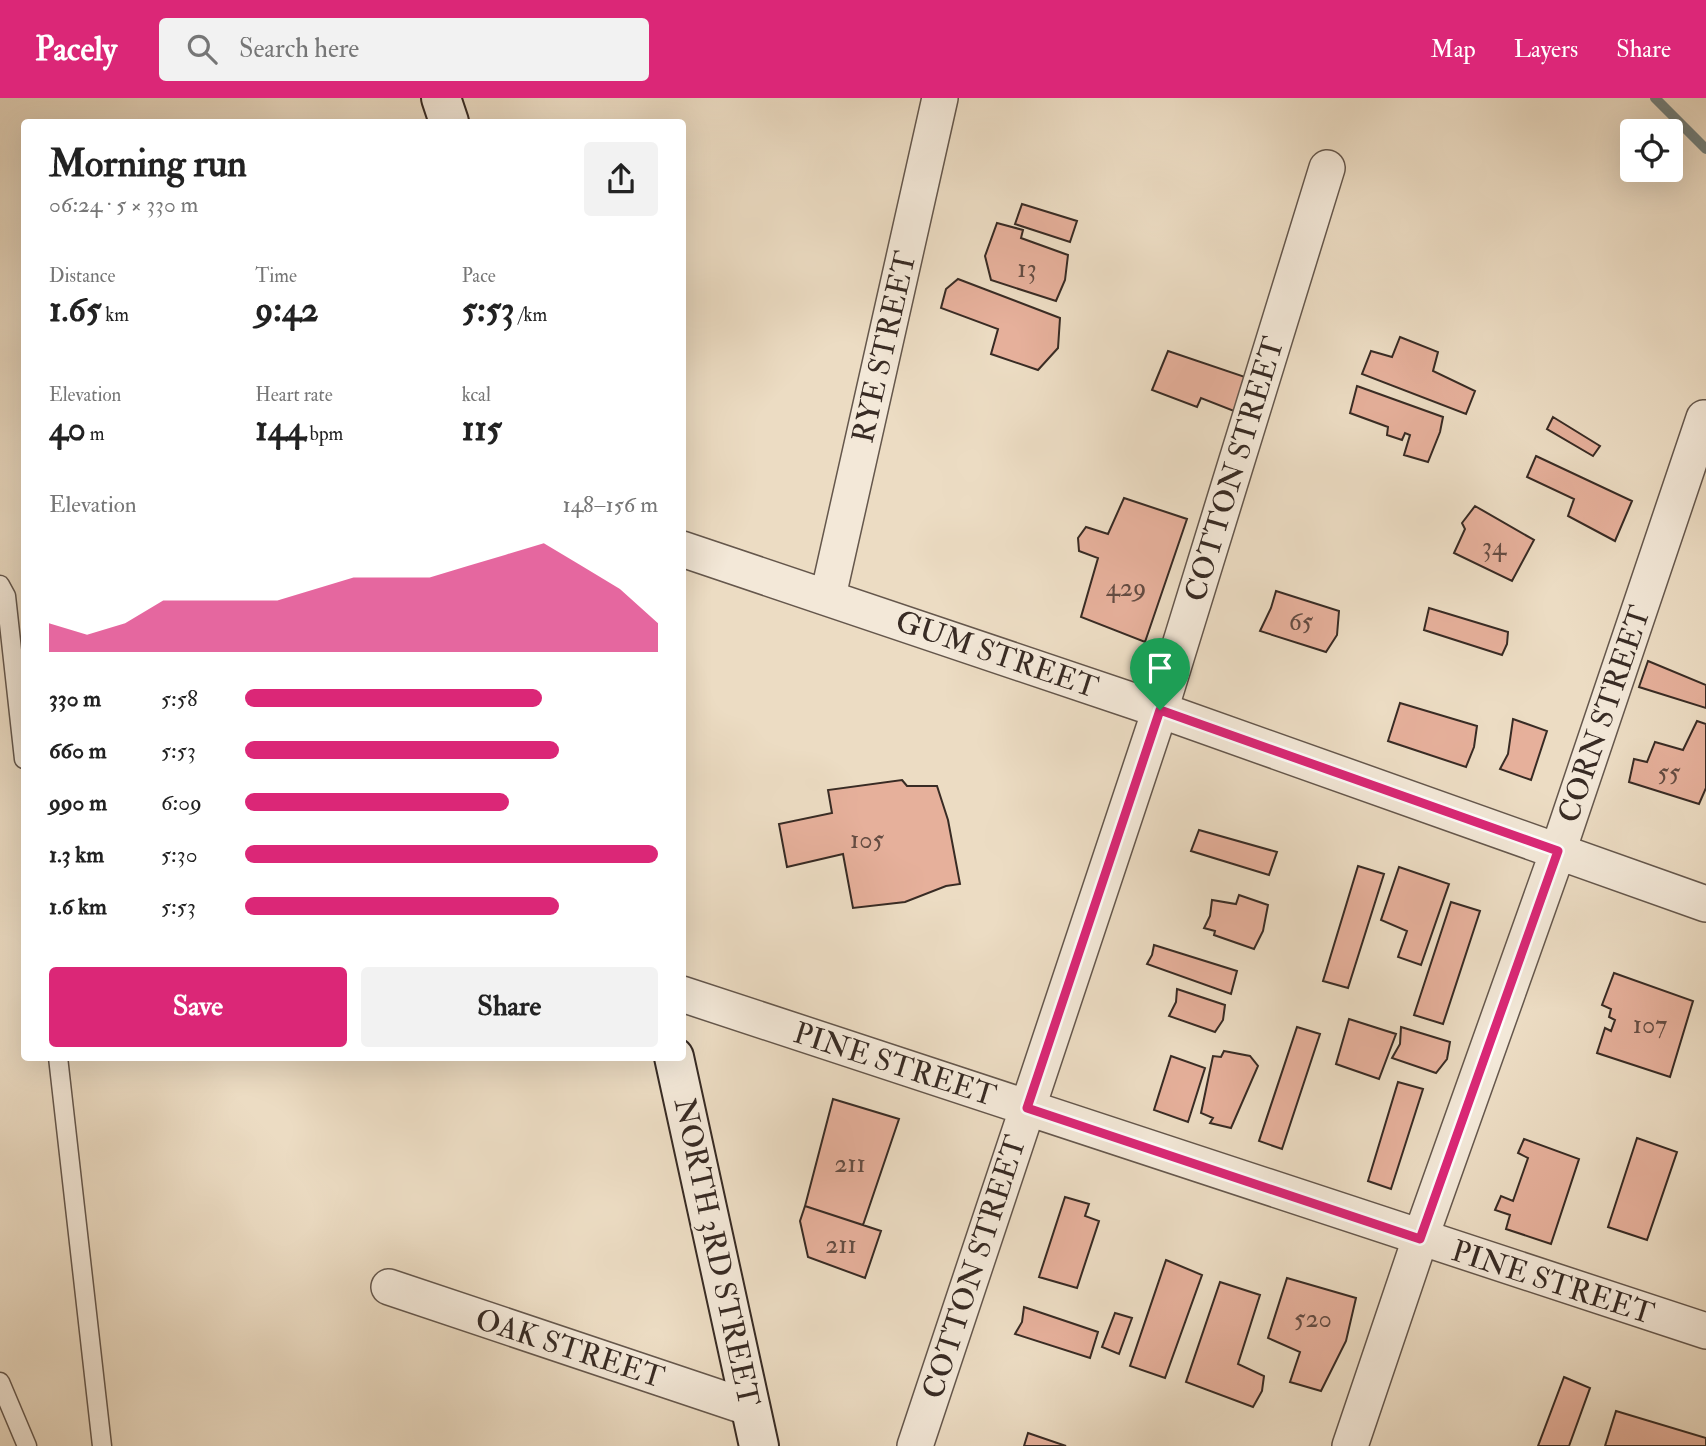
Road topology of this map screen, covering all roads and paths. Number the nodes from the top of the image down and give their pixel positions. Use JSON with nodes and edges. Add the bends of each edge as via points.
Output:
{"nodes":[{"id":1,"x":441,"y":98,"type":"edge"},
{"id":2,"x":940,"y":98,"type":"edge"},
{"id":3,"x":448,"y":119,"type":"edge"},
{"id":4,"x":1327,"y":169,"type":"dead end"},
{"id":5,"x":1704,"y":418,"type":"dead end"},
{"id":6,"x":686,"y":549,"type":"edge"},
{"id":7,"x":0,"y":585,"type":"edge"},
{"id":8,"x":828,"y":596,"type":"junction"},
{"id":9,"x":1160,"y":710,"type":"junction"},
{"id":10,"x":21,"y":732,"type":"edge"},
{"id":11,"x":1558,"y":851,"type":"junction"},
{"id":12,"x":1706,"y":904,"type":"edge"},
{"id":13,"x":686,"y":995,"type":"edge"},
{"id":14,"x":58,"y":1061,"type":"edge"},
{"id":15,"x":675,"y":1061,"type":"edge"},
{"id":16,"x":1027,"y":1108,"type":"junction"},
{"id":17,"x":1420,"y":1239,"type":"junction"},
{"id":18,"x":389,"y":1287,"type":"dead end"},
{"id":19,"x":1706,"y":1331,"type":"edge"},
{"id":20,"x":0,"y":1382,"type":"edge"},
{"id":21,"x":750,"y":1408,"type":"junction"},
{"id":22,"x":27,"y":1446,"type":"edge"},
{"id":23,"x":102,"y":1446,"type":"edge"},
{"id":24,"x":760,"y":1446,"type":"edge"},
{"id":25,"x":915,"y":1446,"type":"edge"},
{"id":26,"x":1350,"y":1446,"type":"edge"}],
"edges":[{"from":1,"to":3,"type":"main road"},
{"from":2,"to":8,"type":"street","name":"RYE STREET"},
{"from":4,"to":9,"type":"street","name":"COTTON STREET"},
{"from":5,"to":11,"type":"street","name":"CORN STREET"},
{"from":6,"to":8,"type":"street","name":"GUM STREET"},
{"from":7,"to":10,"type":"lane","via":[[6,596]]},
{"from":8,"to":9,"type":"street","name":"GUM STREET"},
{"from":9,"to":11,"type":"street","name":"GUM STREET"},
{"from":9,"to":16,"type":"street","name":"COTTON STREET"},
{"from":11,"to":12,"type":"street","name":"GUM STREET"},
{"from":11,"to":17,"type":"street","name":"CORN STREET"},
{"from":13,"to":16,"type":"street","name":"PINE STREET"},
{"from":14,"to":23,"type":"lane"},
{"from":15,"to":21,"type":"main road","name":"NORTH 3RD STREET"},
{"from":16,"to":17,"type":"street","name":"PINE STREET"},
{"from":16,"to":25,"type":"street","name":"COTTON STREET"},
{"from":17,"to":19,"type":"street","name":"PINE STREET"},
{"from":17,"to":26,"type":"street","name":"CORN STREET"},
{"from":18,"to":21,"type":"street","name":"OAK STREET"},
{"from":20,"to":22,"type":"lane"},
{"from":21,"to":24,"type":"main road","name":"NORTH 3RD STREET"}]}
